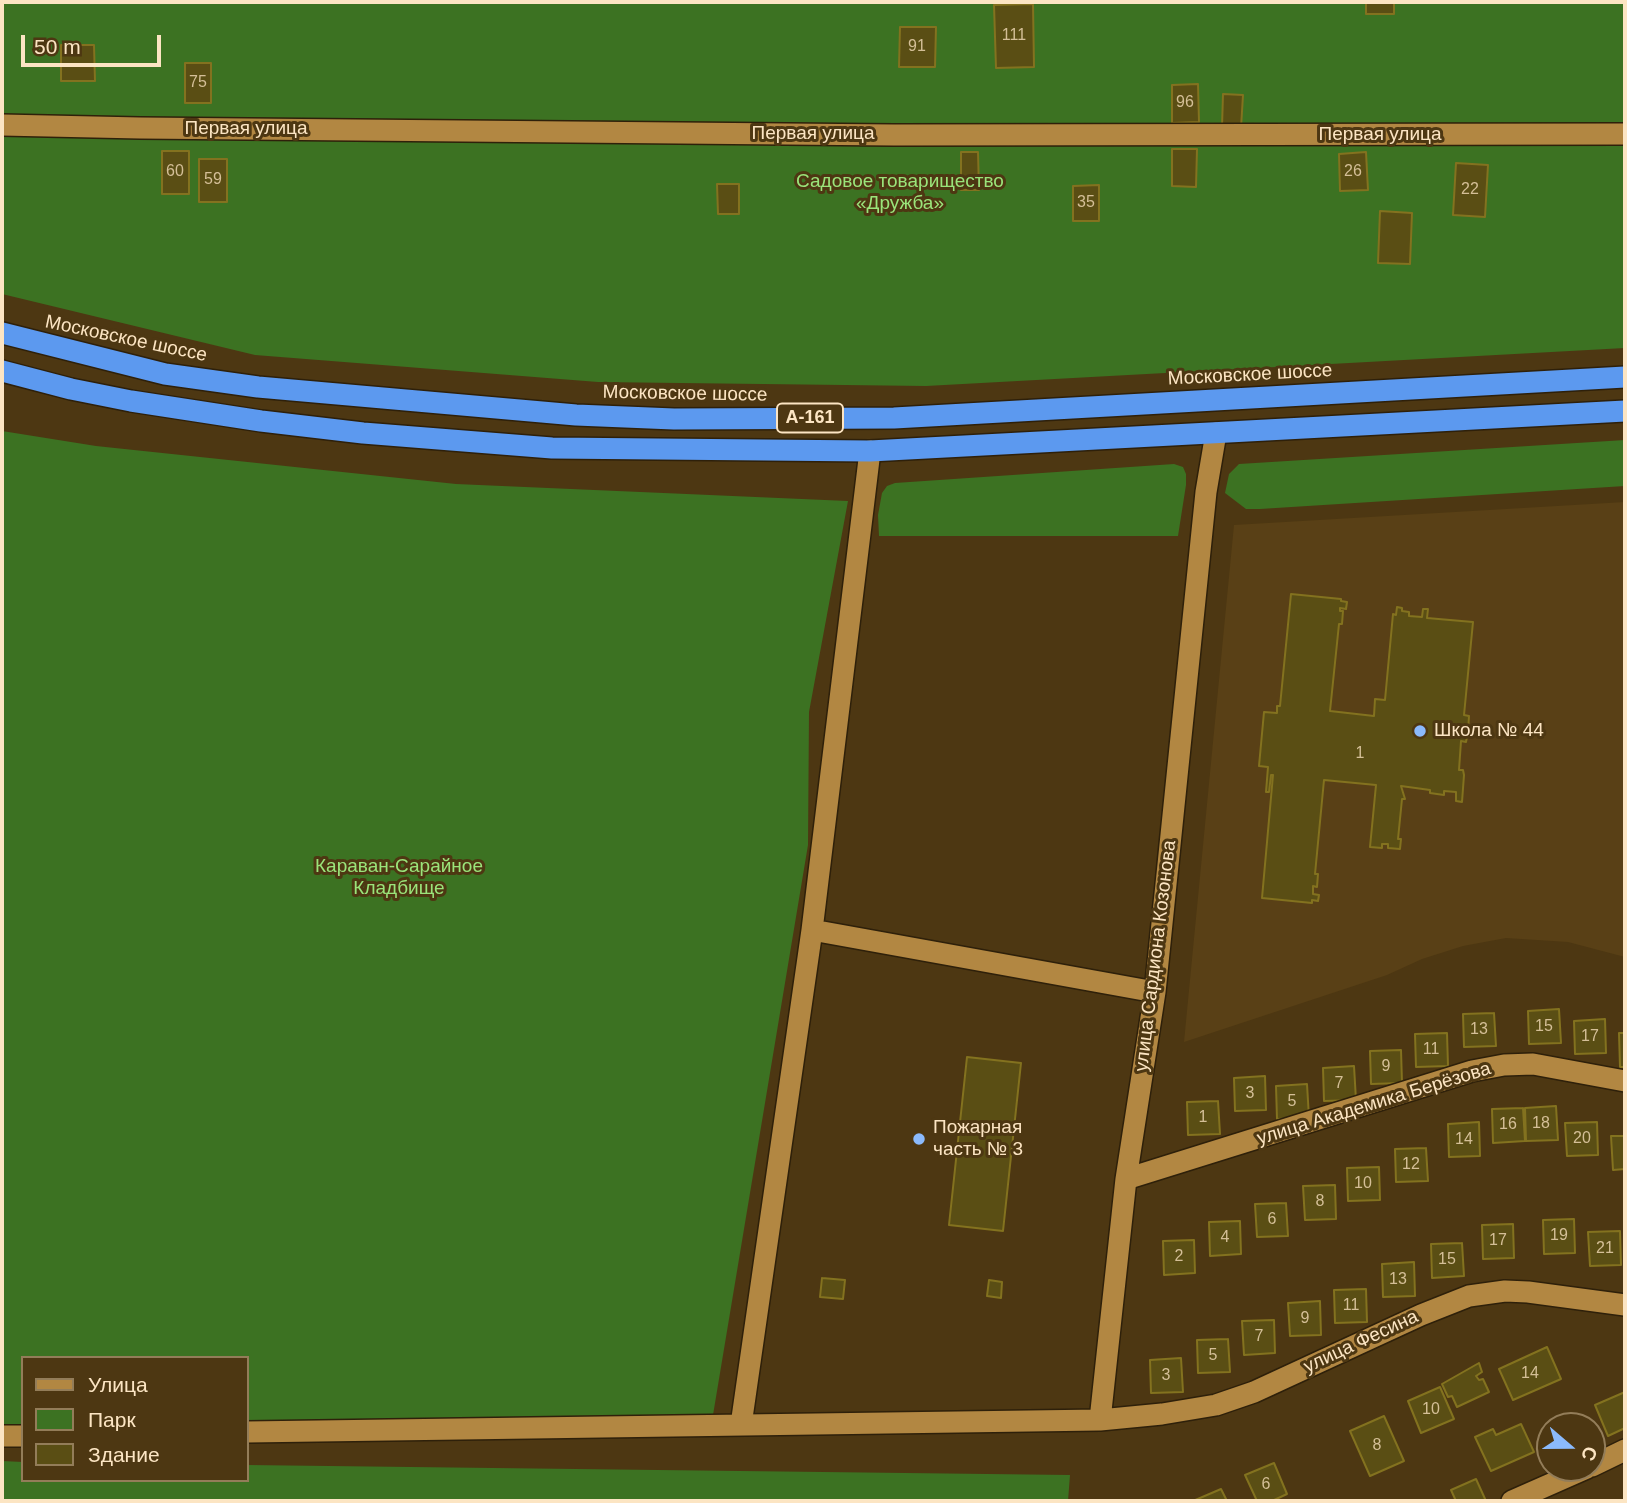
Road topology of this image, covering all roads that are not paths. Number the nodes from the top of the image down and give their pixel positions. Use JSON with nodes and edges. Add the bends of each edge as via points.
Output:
{"nodes":[{"id":1,"x":2,"y":124,"type":"edge"},
{"id":2,"x":1625,"y":134,"type":"edge"},
{"id":3,"x":2,"y":333,"type":"edge"},
{"id":4,"x":2,"y":370,"type":"edge"},
{"id":5,"x":1625,"y":377,"type":"edge"},
{"id":6,"x":1625,"y":411,"type":"edge"},
{"id":7,"x":1216,"y":433,"type":"junction"},
{"id":8,"x":870,"y":450,"type":"junction"},
{"id":9,"x":812,"y":930,"type":"junction"},
{"id":10,"x":1155,"y":992,"type":"junction"},
{"id":11,"x":1625,"y":1081,"type":"edge"},
{"id":12,"x":1126,"y":1180,"type":"junction"},
{"id":13,"x":1625,"y":1304,"type":"edge"},
{"id":14,"x":1100,"y":1420,"type":"junction"},
{"id":15,"x":741,"y":1425,"type":"junction"},
{"id":16,"x":248,"y":1432,"type":"edge"},
{"id":17,"x":2,"y":1436,"type":"edge"},
{"id":18,"x":21,"y":1436,"type":"edge"},
{"id":19,"x":1625,"y":1450,"type":"edge"},
{"id":20,"x":1606,"y":1459,"type":"edge"},
{"id":21,"x":1555,"y":1482,"type":"edge"},
{"id":22,"x":1512,"y":1501,"type":"edge"}],
"edges":[{"from":1,"to":2,"type":"street","name":"Первая улица","via":[[894,135]]},
{"from":3,"to":5,"type":"highway","name":"Московское шоссе","number":"А-161","via":[[164,374],[258,387],[576,415],[674,419],[894,418]]},
{"from":4,"to":8,"type":"highway","number":"А-161","via":[[131,401],[363,433],[552,448]]},
{"from":6,"to":7,"type":"highway","number":"А-161"},
{"from":7,"to":8,"type":"highway","number":"А-161"},
{"from":7,"to":10,"type":"street","name":"улица Сардиона Козонова","via":[[1206,492]]},
{"from":8,"to":9,"type":"street"},
{"from":9,"to":10,"type":"street"},
{"from":9,"to":15,"type":"street"},
{"from":10,"to":12,"type":"street","name":"улица Сардиона Козонова"},
{"from":11,"to":12,"type":"street","name":"улица Академика Берёзова","via":[[1533,1064],[1493,1067]]},
{"from":12,"to":14,"type":"street","name":"улица Сардиона Козонова"},
{"from":13,"to":14,"type":"street","name":"улица Фесина","via":[[1528,1292],[1469,1296],[1216,1405]]},
{"from":14,"to":15,"type":"street","name":"улица Фесина"},
{"from":15,"to":16,"type":"street","name":"улица Фесина"},
{"from":17,"to":18,"type":"street"},
{"from":19,"to":20,"type":"street"},
{"from":21,"to":22,"type":"street"}]}
